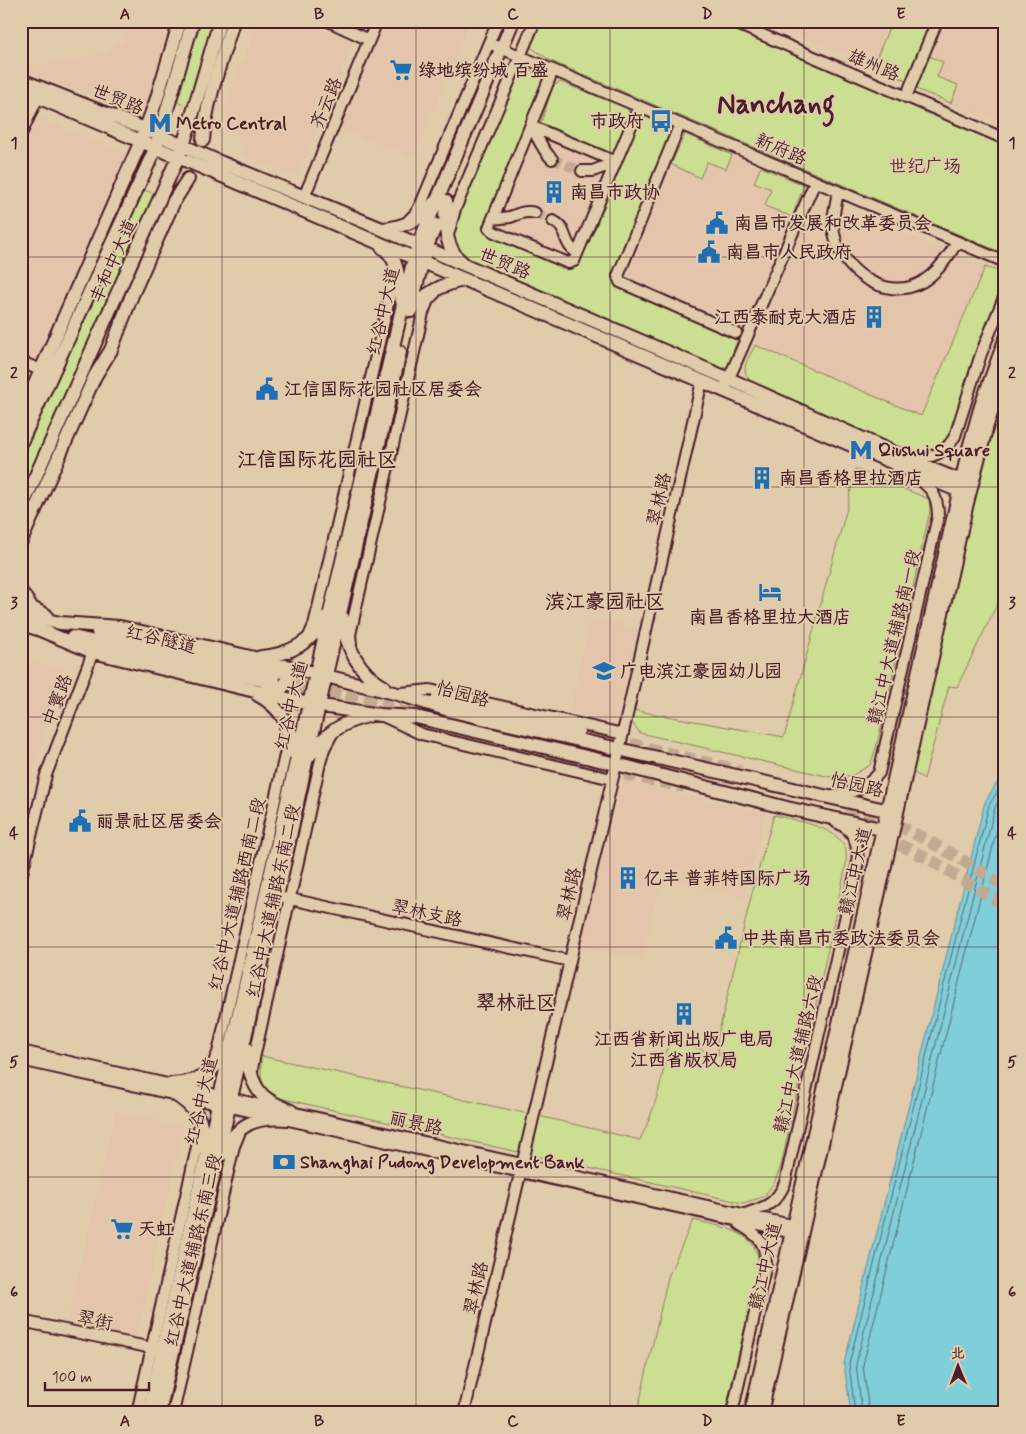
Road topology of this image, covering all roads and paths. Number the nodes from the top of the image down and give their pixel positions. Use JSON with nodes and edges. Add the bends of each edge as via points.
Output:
{"nodes":[{"id":1,"x":180,"y":21,"type":"edge"},
{"id":2,"x":193,"y":21,"type":"edge"},
{"id":3,"x":220,"y":21,"type":"edge"},
{"id":4,"x":233,"y":21,"type":"edge"},
{"id":5,"x":328,"y":21,"type":"edge"},
{"id":6,"x":377,"y":21,"type":"edge"},
{"id":7,"x":498,"y":21,"type":"edge"},
{"id":8,"x":513,"y":21,"type":"edge"},
{"id":9,"x":521,"y":21,"type":"edge"},
{"id":10,"x":535,"y":21,"type":"edge"},
{"id":11,"x":730,"y":21,"type":"edge"},
{"id":12,"x":937,"y":21,"type":"edge"},
{"id":13,"x":369,"y":40,"type":"junction"},
{"id":14,"x":489,"y":43,"type":"junction"},
{"id":15,"x":510,"y":52,"type":"junction"},
{"id":16,"x":553,"y":70,"type":"junction"},
{"id":17,"x":21,"y":80,"type":"edge"},
{"id":18,"x":21,"y":90,"type":"edge"},
{"id":19,"x":38,"y":97,"type":"junction"},
{"id":20,"x":906,"y":97,"type":"junction"},
{"id":21,"x":196,"y":100,"type":"junction"},
{"id":22,"x":639,"y":107,"type":"junction"},
{"id":23,"x":680,"y":124,"type":"junction"},
{"id":24,"x":531,"y":126,"type":"junction"},
{"id":25,"x":21,"y":134,"type":"edge"},
{"id":26,"x":143,"y":135,"type":"junction"},
{"id":27,"x":1005,"y":139,"type":"edge"},
{"id":28,"x":203,"y":140,"type":"junction"},
{"id":29,"x":158,"y":141,"type":"junction"},
{"id":30,"x":181,"y":151,"type":"junction"},
{"id":31,"x":552,"y":159,"type":"tunnel mouth"},
{"id":32,"x":616,"y":162,"type":"junction"},
{"id":33,"x":219,"y":168,"type":"junction"},
{"id":34,"x":582,"y":171,"type":"tunnel mouth"},
{"id":35,"x":188,"y":179,"type":"junction"},
{"id":36,"x":815,"y":182,"type":"junction"},
{"id":37,"x":838,"y":191,"type":"junction"},
{"id":38,"x":304,"y":197,"type":"junction"},
{"id":39,"x":443,"y":198,"type":"junction"},
{"id":40,"x":158,"y":202,"type":"junction"},
{"id":41,"x":535,"y":213,"type":"tunnel mouth"},
{"id":42,"x":493,"y":219,"type":"junction"},
{"id":43,"x":553,"y":221,"type":"tunnel mouth"},
{"id":44,"x":405,"y":224,"type":"junction"},
{"id":45,"x":382,"y":229,"type":"junction"},
{"id":46,"x":374,"y":241,"type":"junction"},
{"id":47,"x":957,"y":242,"type":"junction"},
{"id":48,"x":449,"y":243,"type":"junction"},
{"id":49,"x":422,"y":247,"type":"junction"},
{"id":50,"x":577,"y":254,"type":"junction"},
{"id":51,"x":418,"y":260,"type":"junction"},
{"id":52,"x":1005,"y":262,"type":"edge"},
{"id":53,"x":396,"y":265,"type":"junction"},
{"id":54,"x":467,"y":273,"type":"junction"},
{"id":55,"x":440,"y":286,"type":"junction"},
{"id":56,"x":1005,"y":295,"type":"edge"},
{"id":57,"x":406,"y":309,"type":"junction"},
{"id":58,"x":736,"y":333,"type":"dead end"},
{"id":59,"x":1005,"y":340,"type":"edge"},
{"id":60,"x":21,"y":362,"type":"edge"},
{"id":61,"x":41,"y":370,"type":"junction"},
{"id":62,"x":1005,"y":371,"type":"edge"},
{"id":63,"x":729,"y":379,"type":"junction"},
{"id":64,"x":702,"y":381,"type":"junction"},
{"id":65,"x":724,"y":391,"type":"junction"},
{"id":66,"x":21,"y":416,"type":"edge"},
{"id":67,"x":21,"y":442,"type":"edge"},
{"id":68,"x":906,"y":463,"type":"junction"},
{"id":69,"x":965,"y":488,"type":"junction"},
{"id":70,"x":21,"y":509,"type":"edge"},
{"id":71,"x":21,"y":541,"type":"edge"},
{"id":72,"x":21,"y":592,"type":"edge"},
{"id":73,"x":337,"y":603,"type":"junction"},
{"id":74,"x":21,"y":614,"type":"edge"},
{"id":75,"x":60,"y":623,"type":"junction"},
{"id":76,"x":21,"y":624,"type":"edge"},
{"id":77,"x":38,"y":629,"type":"junction"},
{"id":78,"x":21,"y":630,"type":"edge"},
{"id":79,"x":302,"y":645,"type":"junction"},
{"id":80,"x":93,"y":652,"type":"junction"},
{"id":81,"x":242,"y":655,"type":"junction"},
{"id":82,"x":353,"y":655,"type":"junction"},
{"id":83,"x":321,"y":675,"type":"junction"},
{"id":84,"x":247,"y":689,"type":"junction"},
{"id":85,"x":398,"y":694,"type":"junction"},
{"id":86,"x":314,"y":705,"type":"junction"},
{"id":87,"x":380,"y":715,"type":"junction"},
{"id":88,"x":284,"y":719,"type":"junction"},
{"id":89,"x":336,"y":728,"type":"junction"},
{"id":90,"x":578,"y":731,"type":"tunnel mouth"},
{"id":91,"x":622,"y":734,"type":"junction"},
{"id":92,"x":619,"y":750,"type":"junction"},
{"id":93,"x":572,"y":763,"type":"tunnel mouth"},
{"id":94,"x":616,"y":764,"type":"junction"},
{"id":95,"x":299,"y":769,"type":"junction"},
{"id":96,"x":612,"y":779,"type":"junction"},
{"id":97,"x":830,"y":797,"type":"junction"},
{"id":98,"x":787,"y":808,"type":"junction"},
{"id":99,"x":892,"y":811,"type":"junction"},
{"id":100,"x":887,"y":830,"type":"junction"},
{"id":101,"x":21,"y":877,"type":"edge"},
{"id":102,"x":277,"y":896,"type":"junction"},
{"id":103,"x":290,"y":899,"type":"junction"},
{"id":104,"x":570,"y":961,"type":"junction"},
{"id":105,"x":240,"y":1034,"type":"junction"},
{"id":106,"x":21,"y":1051,"type":"edge"},
{"id":107,"x":21,"y":1060,"type":"edge"},
{"id":108,"x":208,"y":1075,"type":"junction"},
{"id":109,"x":253,"y":1083,"type":"junction"},
{"id":110,"x":172,"y":1088,"type":"junction"},
{"id":111,"x":224,"y":1100,"type":"junction"},
{"id":112,"x":290,"y":1115,"type":"junction"},
{"id":113,"x":199,"y":1116,"type":"junction"},
{"id":114,"x":244,"y":1126,"type":"junction"},
{"id":115,"x":211,"y":1164,"type":"junction"},
{"id":116,"x":520,"y":1168,"type":"junction"},
{"id":117,"x":745,"y":1214,"type":"junction"},
{"id":118,"x":734,"y":1220,"type":"junction"},
{"id":119,"x":797,"y":1230,"type":"junction"},
{"id":120,"x":21,"y":1321,"type":"edge"},
{"id":121,"x":157,"y":1349,"type":"junction"},
{"id":122,"x":137,"y":1413,"type":"edge"},
{"id":123,"x":148,"y":1413,"type":"edge"},
{"id":124,"x":159,"y":1413,"type":"edge"},
{"id":125,"x":173,"y":1413,"type":"edge"},
{"id":126,"x":464,"y":1413,"type":"edge"},
{"id":127,"x":732,"y":1413,"type":"edge"},
{"id":128,"x":750,"y":1413,"type":"edge"},
{"id":129,"x":761,"y":1413,"type":"edge"}],
"edges":[{"from":1,"to":26,"type":"main road"},
{"from":2,"to":29,"type":"main road","name":"丰和中大道"},
{"from":3,"to":21,"type":"main road","name":"丰和中大道"},
{"from":4,"to":28,"type":"main road","via":[[208,108]]},
{"from":5,"to":13,"type":"street"},
{"from":6,"to":13,"type":"street","name":"齐云路"},
{"from":7,"to":14,"type":"street"},
{"from":8,"to":15,"type":"main road","name":"红谷中大道"},
{"from":9,"to":15,"type":"main road","name":"红谷中大道"},
{"from":10,"to":15,"type":"street"},
{"from":11,"to":20,"type":"street","name":"雄州路"},
{"from":12,"to":20,"type":"street"},
{"from":13,"to":38,"type":"street","name":"齐云路"},
{"from":14,"to":15,"type":"street","name":"新府路"},
{"from":14,"to":44,"type":"street","via":[[421,204]]},
{"from":15,"to":16,"type":"street","name":"新府路"},
{"from":15,"to":39,"type":"main road","name":"红谷中大道"},
{"from":15,"to":48,"type":"street","via":[[455,209],[449,228]]},
{"from":16,"to":22,"type":"street","name":"新府路"},
{"from":16,"to":24,"type":"street"},
{"from":17,"to":26,"type":"main road","name":"世贸路"},
{"from":18,"to":19,"type":"main road","name":"世贸路"},
{"from":19,"to":25,"type":"street"},
{"from":19,"to":26,"type":"main road","name":"世贸路"},
{"from":20,"to":27,"type":"street","name":"雄州路"},
{"from":21,"to":28,"type":"main road"},
{"from":21,"to":30,"type":"main road","name":"丰和中大道"},
{"from":22,"to":23,"type":"street","name":"新府路"},
{"from":22,"to":32,"type":"street"},
{"from":23,"to":36,"type":"street","name":"新府路"},
{"from":23,"to":58,"type":"street","via":[[618,276],[620,282]]},
{"from":24,"to":31,"type":"street","via":[[542,149]]},
{"from":24,"to":32,"type":"street"},
{"from":24,"to":42,"type":"street"},
{"from":26,"to":29,"type":"main road","name":"世贸路"},
{"from":26,"to":61,"type":"main road"},
{"from":28,"to":33,"type":"main road"},
{"from":29,"to":30,"type":"main road","name":"世贸路"},
{"from":29,"to":67,"type":"main road","name":"丰和中大道"},
{"from":30,"to":33,"type":"main road","name":"世贸路"},
{"from":30,"to":40,"type":"main road","name":"丰和中大道"},
{"from":32,"to":34,"type":"street","via":[[594,171]]},
{"from":32,"to":50,"type":"street"},
{"from":33,"to":35,"type":"main road"},
{"from":33,"to":38,"type":"main road","name":"世贸路"},
{"from":33,"to":46,"type":"main road","name":"世贸路"},
{"from":35,"to":40,"type":"main road"},
{"from":35,"to":71,"type":"main road","via":[[174,201],[111,350],[95,376]]},
{"from":36,"to":37,"type":"street","name":"新府路"},
{"from":36,"to":63,"type":"street"},
{"from":37,"to":47,"type":"street","name":"新府路"},
{"from":37,"to":47,"type":"street","via":[[833,222],[836,240],[847,263],[871,282],[892,288],[920,283],[946,261]]},
{"from":38,"to":45,"type":"main road","name":"世贸路"},
{"from":39,"to":44,"type":"main road"},
{"from":39,"to":48,"type":"main road"},
{"from":39,"to":49,"type":"main road","name":"红谷中大道"},
{"from":40,"to":70,"type":"main road","name":"丰和中大道"},
{"from":41,"to":42,"type":"street","via":[[520,212]]},
{"from":42,"to":50,"type":"street","via":[[489,228],[494,232],[568,263],[574,261]]},
{"from":43,"to":50,"type":"street","via":[[565,232],[569,246]]},
{"from":44,"to":45,"type":"main road"},
{"from":45,"to":49,"type":"main road","name":"世贸路"},
{"from":46,"to":51,"type":"main road","name":"世贸路"},
{"from":46,"to":53,"type":"main road","via":[[387,250]]},
{"from":47,"to":52,"type":"street","name":"新府路"},
{"from":48,"to":54,"type":"main road"},
{"from":49,"to":51,"type":"main road","name":"红谷中大道"},
{"from":49,"to":54,"type":"main road","name":"世贸路"},
{"from":51,"to":54,"type":"main road","name":"世贸路"},
{"from":51,"to":57,"type":"main road","name":"红谷中大道"},
{"from":53,"to":57,"type":"main road"},
{"from":53,"to":79,"type":"street","via":[[314,625]]},
{"from":54,"to":55,"type":"main road"},
{"from":54,"to":63,"type":"main road","name":"世贸路"},
{"from":54,"to":64,"type":"main road","name":"世贸路"},
{"from":55,"to":57,"type":"main road"},
{"from":55,"to":82,"type":"street","via":[[428,300],[423,313],[350,635]]},
{"from":56,"to":68,"type":"street","via":[[951,443],[932,457]]},
{"from":57,"to":73,"type":"main road","name":"红谷中大道"},
{"from":59,"to":69,"type":"main road","name":"赣江中大道","via":[[981,406]]},
{"from":60,"to":61,"type":"street"},
{"from":61,"to":66,"type":"main road"},
{"from":62,"to":69,"type":"main road","name":"赣江中大道"},
{"from":63,"to":65,"type":"street"},
{"from":63,"to":68,"type":"main road","name":"世贸路"},
{"from":64,"to":65,"type":"main road","name":"世贸路"},
{"from":64,"to":91,"type":"street","name":"翠林路"},
{"from":65,"to":68,"type":"main road","name":"世贸路"},
{"from":68,"to":69,"type":"main road","name":"世贸路"},
{"from":68,"to":97,"type":"street","name":"赣江中大道辅路南一段","via":[[935,495],[938,516],[879,773],[861,789]]},
{"from":69,"to":99,"type":"main road","name":"赣江中大道"},
{"from":72,"to":75,"type":"main road","via":[[32,608]]},
{"from":73,"to":79,"type":"main road","via":[[313,636]]},
{"from":73,"to":82,"type":"main road"},
{"from":73,"to":83,"type":"main road","name":"红谷中大道"},
{"from":74,"to":75,"type":"main road","name":"怡园路"},
{"from":75,"to":77,"type":"main road","name":"红谷隧道","via":[[276,678]]},
{"from":75,"to":81,"type":"main road","name":"怡园路","via":[[120,627]]},
{"from":76,"to":77,"type":"main road","name":"怡园路"},
{"from":77,"to":78,"type":"main road"},
{"from":77,"to":80,"type":"main road","name":"怡园路"},
{"from":79,"to":81,"type":"main road","via":[[273,656]]},
{"from":80,"to":84,"type":"main road","name":"怡园路"},
{"from":80,"to":101,"type":"street","name":"中寰路","via":[[46,775]]},
{"from":81,"to":83,"type":"main road","name":"怡园路"},
{"from":81,"to":84,"type":"main road","via":[[286,671],[287,682],[282,688]]},
{"from":82,"to":85,"type":"main road","via":[[377,683]]},
{"from":83,"to":85,"type":"main road","name":"怡园路"},
{"from":83,"to":86,"type":"main road","name":"红谷中大道"},
{"from":84,"to":86,"type":"main road","name":"怡园路"},
{"from":84,"to":88,"type":"main road","via":[[262,696]]},
{"from":85,"to":90,"type":"main road","via":[[455,702]]},
{"from":85,"to":91,"type":"street","via":[[430,690]]},
{"from":85,"to":92,"type":"main road","name":"怡园路","via":[[452,711]]},
{"from":86,"to":87,"type":"main road","name":"怡园路"},
{"from":86,"to":95,"type":"main road","name":"红谷中大道"},
{"from":87,"to":89,"type":"main road","via":[[357,718]]},
{"from":87,"to":93,"type":"main road"},
{"from":87,"to":94,"type":"main road","name":"怡园路","via":[[416,717]]},
{"from":87,"to":96,"type":"street","via":[[421,734]]},
{"from":88,"to":95,"type":"main road","via":[[292,734]]},
{"from":88,"to":108,"type":"street","name":"红谷中大道辅路西南二段","via":[[287,746],[218,1052]]},
{"from":89,"to":95,"type":"main road"},
{"from":89,"to":103,"type":"street","name":"红谷中大道辅路东南二段","via":[[320,763]]},
{"from":91,"to":92,"type":"street","name":"翠林路"},
{"from":92,"to":94,"type":"street","name":"翠林路"},
{"from":92,"to":97,"type":"main road","name":"怡园路"},
{"from":94,"to":96,"type":"street","name":"翠林路"},
{"from":94,"to":98,"type":"main road","name":"怡园路"},
{"from":95,"to":102,"type":"main road","name":"红谷中大道"},
{"from":95,"to":105,"type":"main road","name":"红谷中大道"},
{"from":96,"to":104,"type":"street","name":"翠林路"},
{"from":97,"to":99,"type":"main road","name":"怡园路"},
{"from":98,"to":100,"type":"main road","name":"怡园路"},
{"from":98,"to":117,"type":"street","name":"赣江中大道辅路六段","via":[[848,828],[857,844],[858,862],[784,1183],[773,1202]]},
{"from":99,"to":100,"type":"main road","name":"赣江中大道"},
{"from":100,"to":119,"type":"main road","name":"赣江中大道"},
{"from":102,"to":103,"type":"street","name":"翠林支路"},
{"from":102,"to":105,"type":"main road","name":"红谷中大道"},
{"from":103,"to":104,"type":"street","name":"翠林支路"},
{"from":103,"to":109,"type":"street","name":"红谷中大道辅路东南二段","via":[[253,1063]]},
{"from":104,"to":116,"type":"street","name":"翠林路"},
{"from":105,"to":108,"type":"main road"},
{"from":105,"to":109,"type":"main road"},
{"from":105,"to":111,"type":"main road","name":"红谷中大道"},
{"from":106,"to":110,"type":"street","name":"丽景路"},
{"from":107,"to":110,"type":"street","name":"丽景路"},
{"from":108,"to":110,"type":"main road"},
{"from":109,"to":112,"type":"main road","via":[[263,1098]]},
{"from":110,"to":111,"type":"street","name":"丽景路"},
{"from":110,"to":113,"type":"main road"},
{"from":111,"to":112,"type":"street","name":"丽景路"},
{"from":111,"to":115,"type":"main road","name":"红谷中大道"},
{"from":112,"to":114,"type":"main road","via":[[262,1118]]},
{"from":112,"to":116,"type":"street","name":"丽景路"},
{"from":113,"to":115,"type":"main road"},
{"from":113,"to":121,"type":"street","via":[[199,1138]]},
{"from":114,"to":115,"type":"main road"},
{"from":114,"to":125,"type":"street","name":"红谷中大道辅路东南三段","via":[[234,1146]]},
{"from":115,"to":121,"type":"main road","name":"红谷中大道"},
{"from":115,"to":124,"type":"main road","name":"红谷中大道"},
{"from":116,"to":117,"type":"street","name":"丽景路"},
{"from":116,"to":118,"type":"street","name":"丽景路"},
{"from":116,"to":126,"type":"street","name":"翠林路"},
{"from":117,"to":119,"type":"street","name":"丽景路"},
{"from":118,"to":119,"type":"street","name":"丽景路"},
{"from":118,"to":127,"type":"street","via":[[760,1239],[766,1253],[766,1264]]},
{"from":119,"to":128,"type":"main road","name":"赣江中大道"},
{"from":119,"to":129,"type":"main road","name":"赣江中大道"},
{"from":120,"to":121,"type":"street","name":"翠街"},
{"from":121,"to":122,"type":"street"},
{"from":121,"to":123,"type":"main road","name":"红谷中大道"}]}
